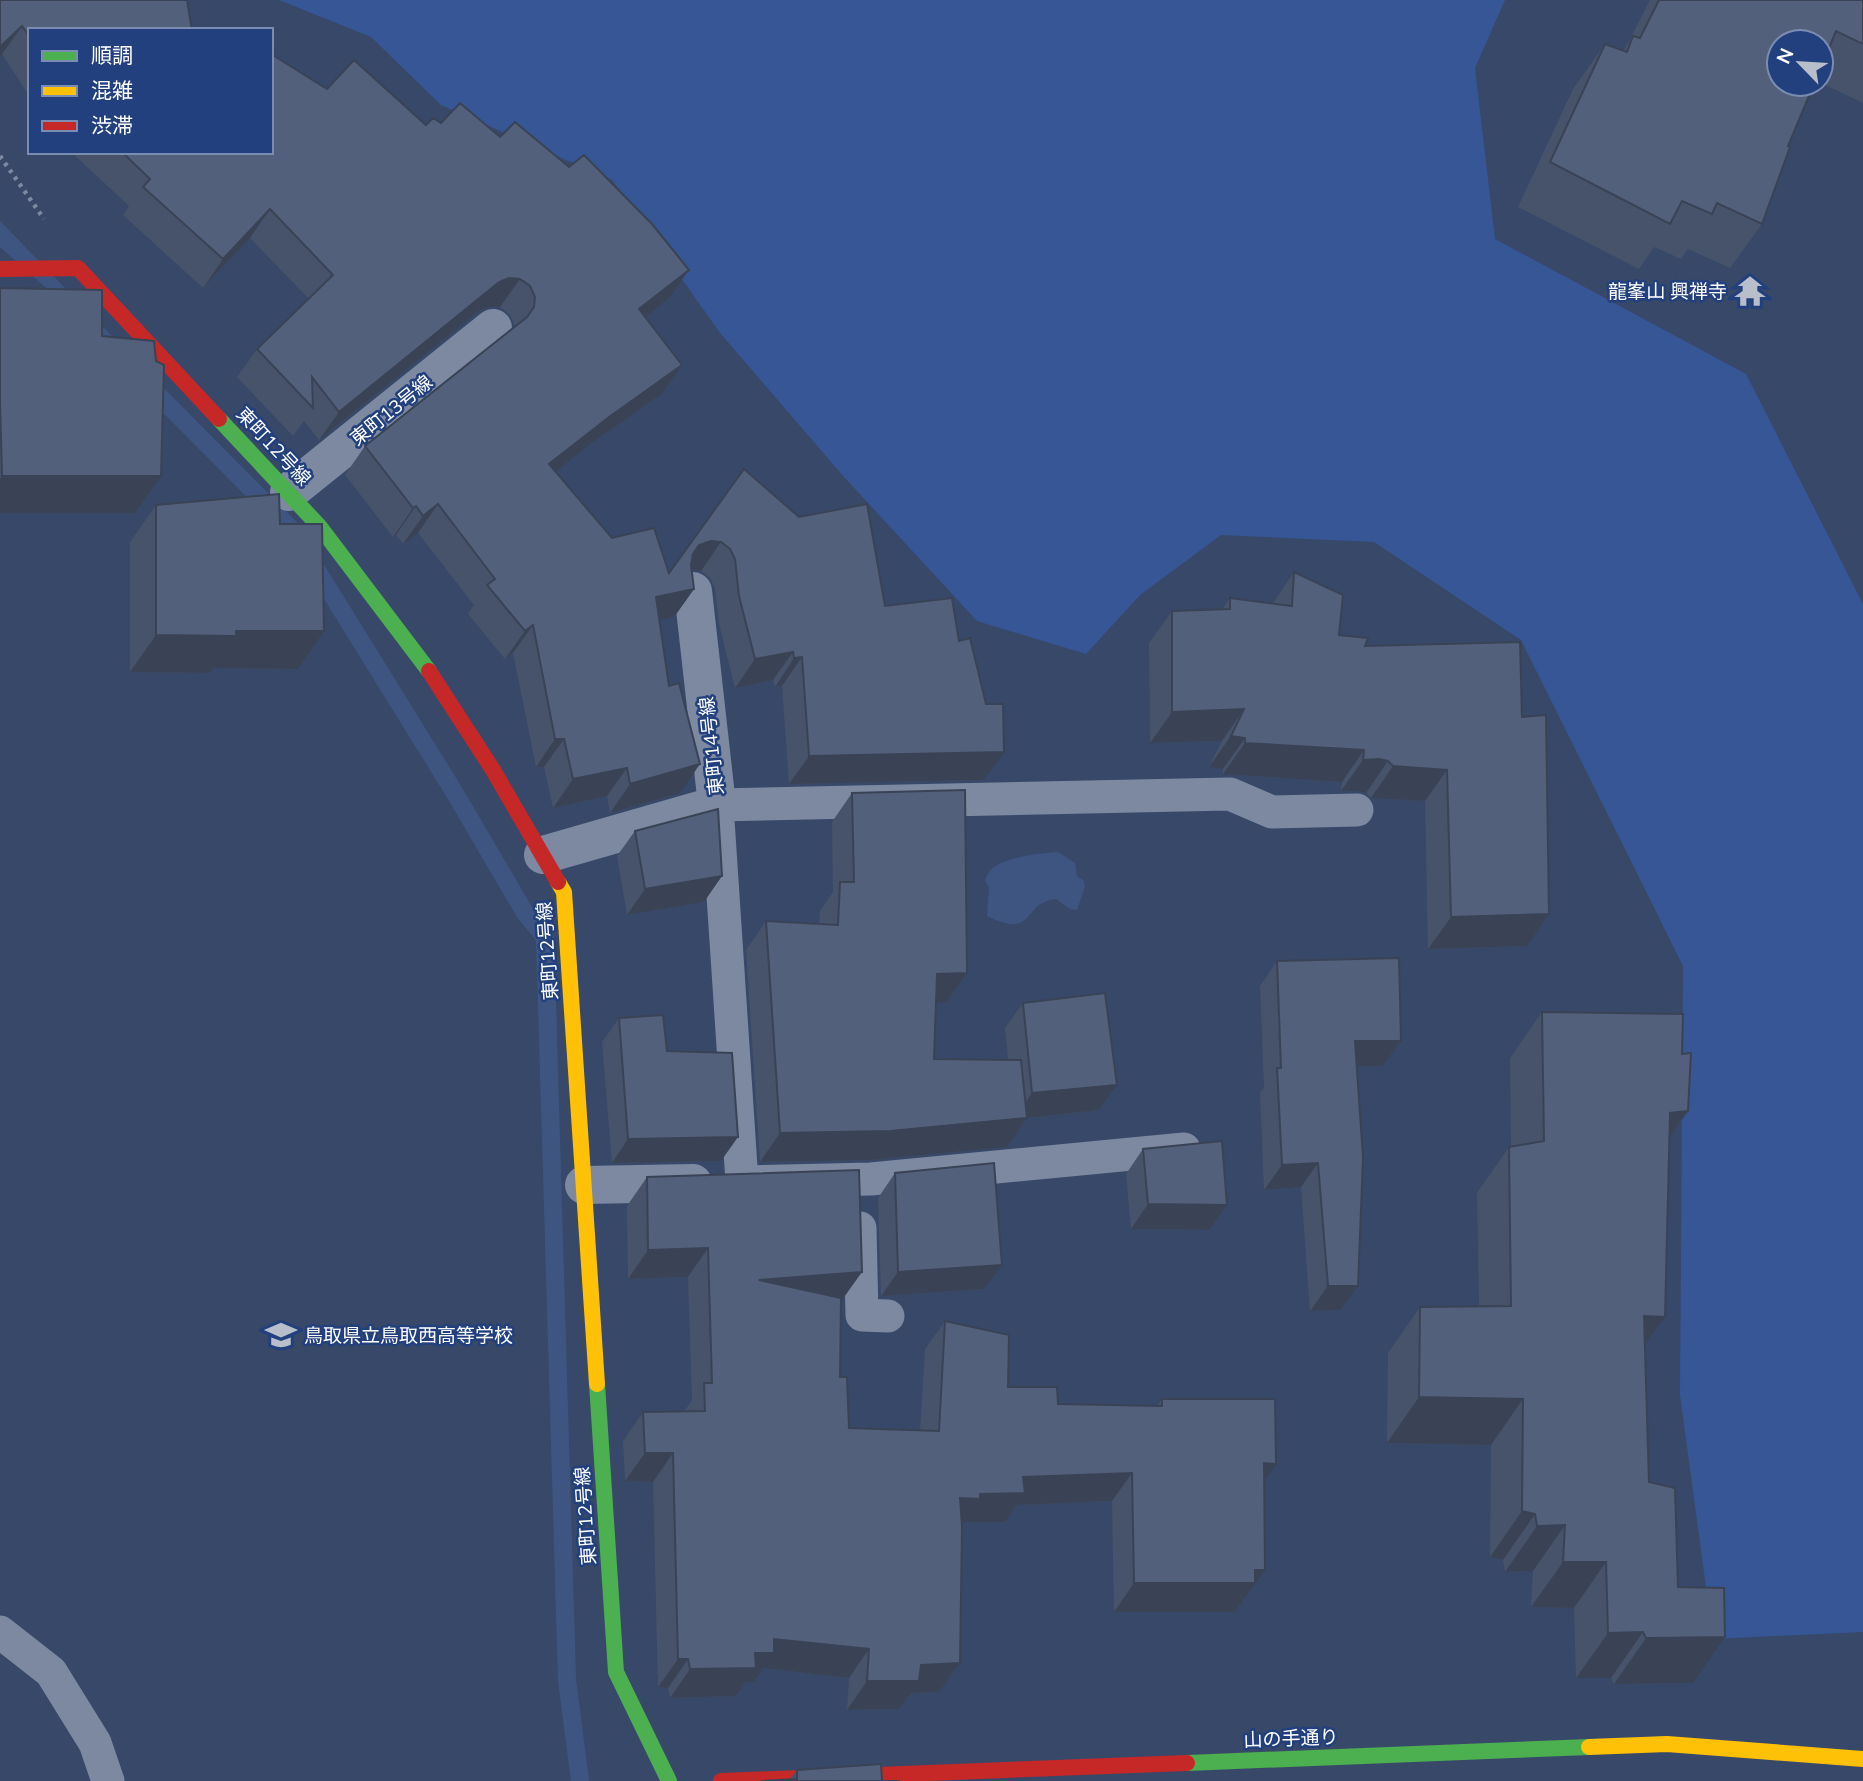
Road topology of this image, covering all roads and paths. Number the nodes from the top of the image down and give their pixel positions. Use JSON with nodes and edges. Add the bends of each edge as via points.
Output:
{"nodes":[{"id":1,"x":0,"y":156,"type":"edge"},
{"id":2,"x":78,"y":268,"type":"junction"},
{"id":3,"x":0,"y":269,"type":"edge"},
{"id":4,"x":493,"y":328,"type":"dead end"},
{"id":5,"x":289,"y":492,"type":"junction"},
{"id":6,"x":693,"y":591,"type":"edge"},
{"id":7,"x":718,"y":805,"type":"junction"},
{"id":8,"x":1357,"y":810,"type":"dead end"},
{"id":9,"x":543,"y":855,"type":"junction"},
{"id":10,"x":1216,"y":1146,"type":"edge"},
{"id":11,"x":858,"y":1179,"type":"junction"},
{"id":12,"x":742,"y":1181,"type":"junction"},
{"id":13,"x":583,"y":1185,"type":"junction"},
{"id":14,"x":888,"y":1316,"type":"dead end"},
{"id":15,"x":0,"y":1632,"type":"edge"},
{"id":16,"x":1863,"y":1759,"type":"edge"},
{"id":17,"x":108,"y":1781,"type":"edge"},
{"id":18,"x":668,"y":1781,"type":"edge"},
{"id":19,"x":721,"y":1781,"type":"edge"}],
"edges":[{"from":1,"to":2,"type":"path"},
{"from":2,"to":3,"type":"street"},
{"from":2,"to":5,"type":"street","name":"東町12号線"},
{"from":4,"to":5,"type":"street","name":"東町13号線"},
{"from":5,"to":9,"type":"street","name":"東町12号線","via":[[418,653]]},
{"from":6,"to":7,"type":"street","name":"東町14号線"},
{"from":7,"to":8,"type":"lane","via":[[1230,794],[1272,812]]},
{"from":7,"to":9,"type":"street","name":"東町14号線"},
{"from":7,"to":12,"type":"lane"},
{"from":9,"to":13,"type":"street","name":"東町12号線","via":[[564,891]]},
{"from":10,"to":11,"type":"lane"},
{"from":11,"to":12,"type":"lane"},
{"from":11,"to":14,"type":"lane","via":[[862,1315]]},
{"from":12,"to":13,"type":"street"},
{"from":13,"to":18,"type":"street","name":"東町12号線","via":[[616,1672]]},
{"from":15,"to":17,"type":"lane","via":[[51,1672],[95,1742]]},
{"from":16,"to":19,"type":"street","name":"山の手通り","via":[[1667,1744]]}]}
